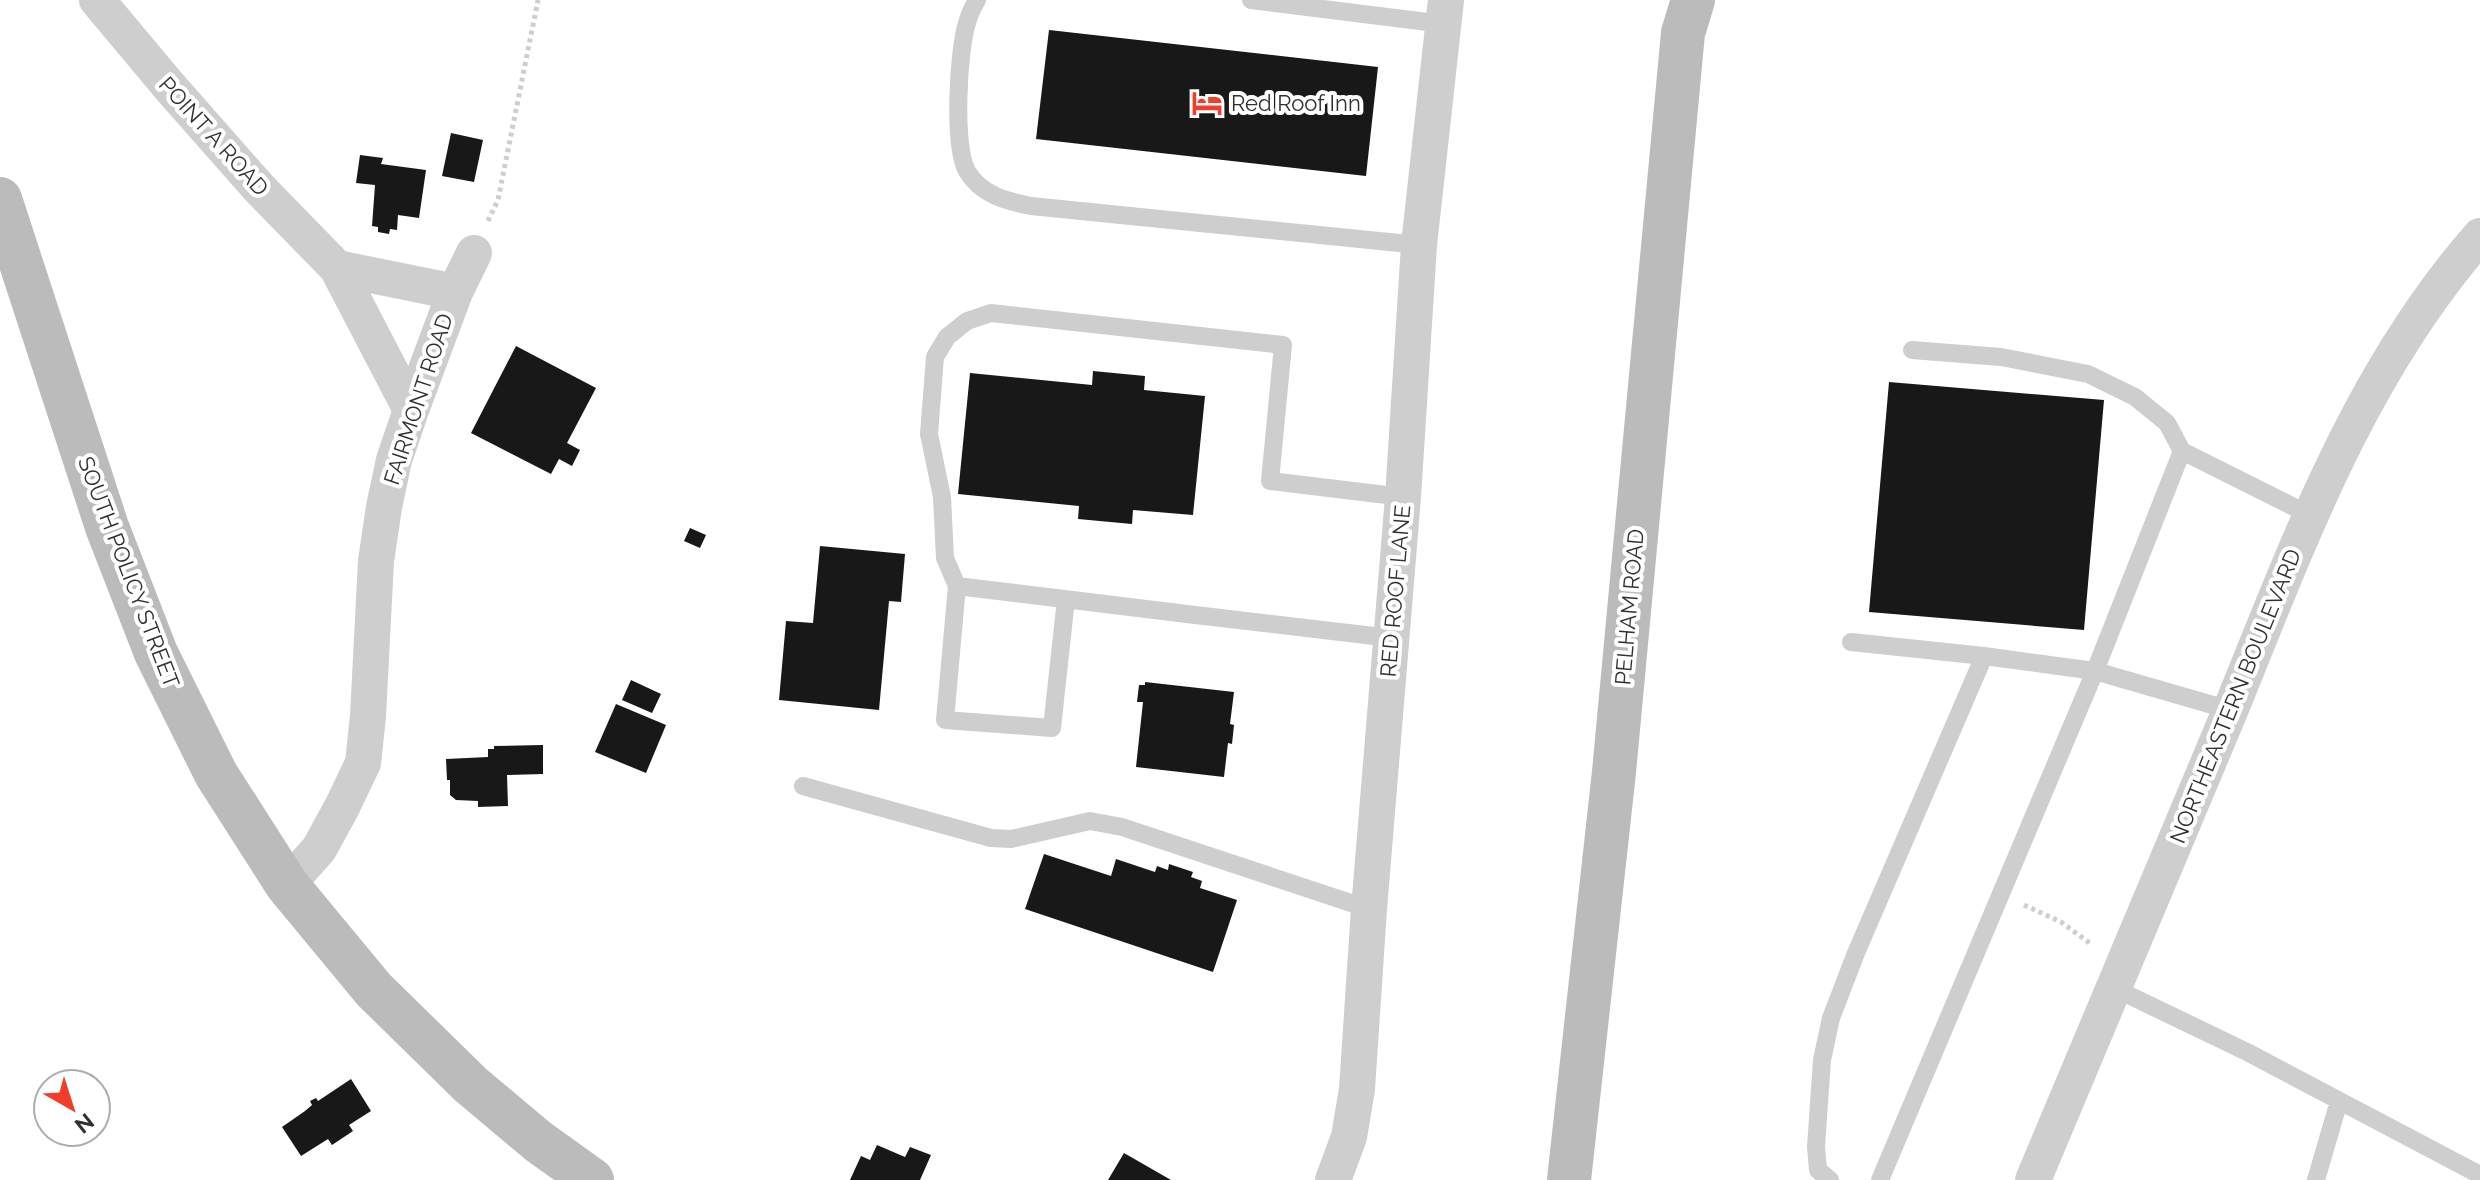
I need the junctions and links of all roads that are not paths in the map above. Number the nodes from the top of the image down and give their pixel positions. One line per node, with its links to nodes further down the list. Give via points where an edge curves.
1 (97, 0): 10 (street, POINT A ROAD, via 259,188)
2 (977, 0): 8 (lane, via 966,24 960,68 959,146 967,171 1002,200)
3 (1251, 0): 5 (lane)
4 (1684, 11): 32 (street, PELHAM ROAD, via 1614,772)
5 (1445, 12): 8 (street, RED ROOF LANE)
6 (0, 199): 25 (street, SOUTH POLICY STREET, via 107,527 156,653 216,774)
7 (2480, 236): 16 (street, NORTHEASTERN BOULEVARD, via 2392,356 2356,417)
8 (1419, 245): 15 (street, RED ROOF LANE)
9 (474, 253): 11 (street, FAIRMONT ROAD)
10 (337, 268): 11 (street); 13 (street, POINT A ROAD)
11 (455, 292): 13 (street, FAIRMONT ROAD)
12 (1912, 350): 14 (lane, via 2001,357 2088,374 2135,397 2167,423)
13 (411, 410): 25 (street, FAIRMONT ROAD, via 394,460 376,561 363,763 319,849)
14 (2182, 451): 16 (lane); 22 (lane)
15 (1403, 497): 17 (lane, via 1270,481 1283,345 991,313 967,321 947,337 935,357 929,434 942,497 945,558); 19 (street, RED ROOF LANE)
16 (2310, 515): 23 (street, NORTHEASTERN BOULEVARD)
17 (957, 586): 18 (lane); 18 (lane, via 945,720 1052,728)
18 (1066, 599): 19 (lane)
19 (1391, 638): 26 (street, RED ROOF LANE)
20 (1851, 642): 21 (lane)
21 (1984, 656): 22 (lane); 33 (lane, via 1831,1018 1822,1060 1816,1147 1818,1170)
22 (2095, 671): 23 (lane); 34 (lane)
23 (2230, 710): 27 (street, NORTHEASTERN BOULEVARD)
24 (803, 786): 26 (lane, via 991,838 1011,839 1090,821 1122,827)
25 (287, 885): 30 (street, SOUTH POLICY STREET, via 374,990 539,1142)
26 (1369, 909): 31 (street, RED ROOF LANE, via 1357,1089 1349,1137)
27 (2114, 988): 28 (lane); 35 (street, NORTHEASTERN BOULEVARD)
28 (2339, 1101): 29 (lane); 36 (lane)
29 (2480, 1175)
30 (592, 1180)
31 (1333, 1180)
32 (1569, 1180)
33 (1830, 1180)
34 (1880, 1180)
35 (2033, 1180)
36 (2316, 1180)

